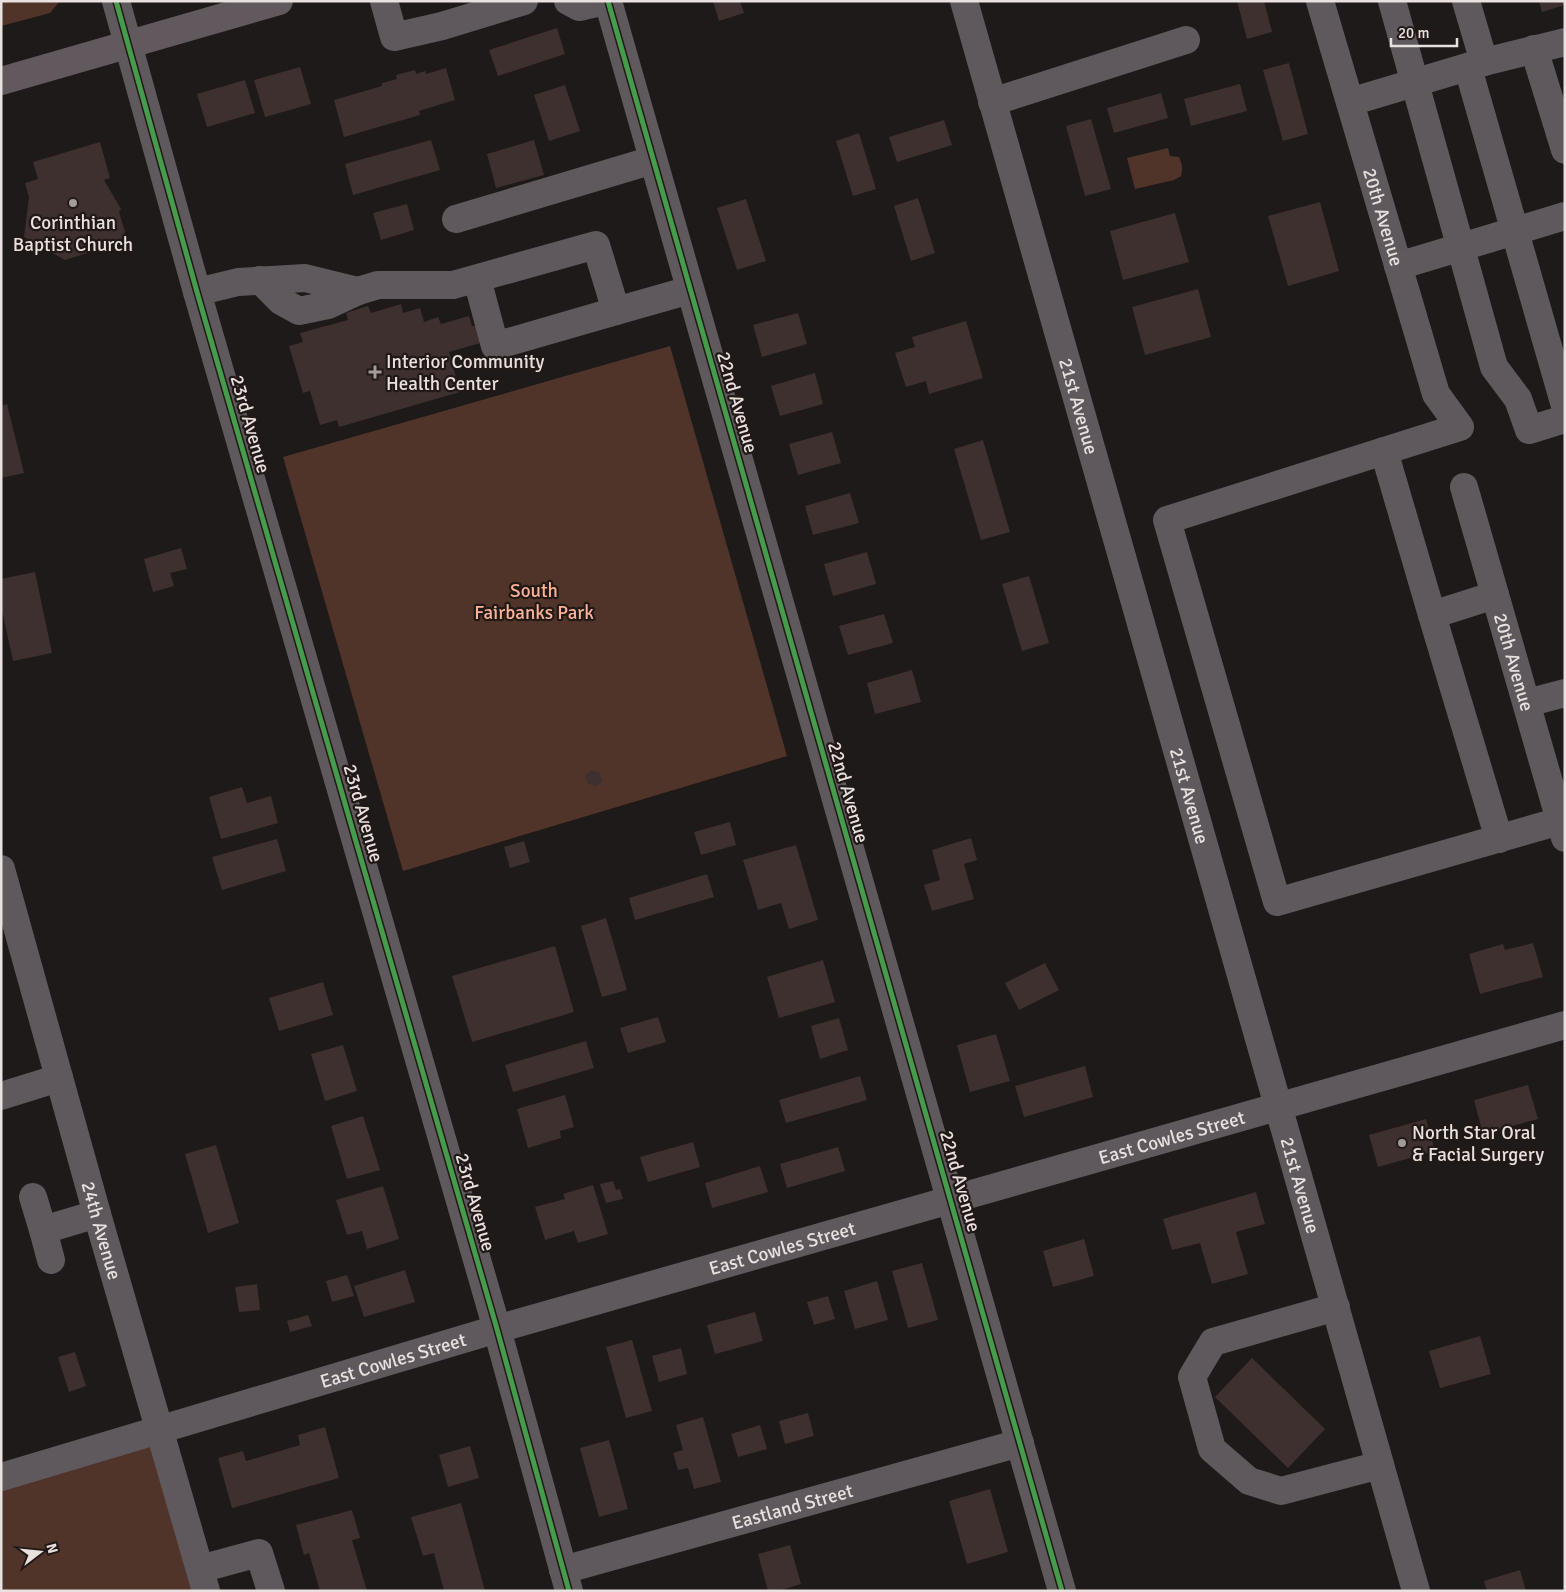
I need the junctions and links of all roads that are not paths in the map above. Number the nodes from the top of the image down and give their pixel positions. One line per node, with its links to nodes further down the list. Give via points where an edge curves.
1 (116, 1): 14 (street, 23rd Avenue)
2 (279, 1): 14 (main road)
3 (384, 1): 11 (street, via 394,37)
4 (524, 1): 11 (street)
5 (568, 1): 6 (street, via 579,7)
6 (606, 1): 22 (street, 22nd Avenue)
7 (964, 1): 19 (street, 21st Avenue)
8 (1320, 1): 20 (street, 20th Avenue)
9 (1392, 1): 18 (street)
10 (1466, 1): 16 (street)
11 (468, 9)
12 (1186, 40): 19 (street)
13 (1565, 42): 15 (street)
14 (128, 44): 17 (main road); 30 (street, 23rd Avenue)
15 (1534, 48): 16 (street); 21 (street)
16 (1476, 65): 18 (street); 25 (street)
17 (1, 81)
18 (1415, 83): 20 (street); 26 (street)
19 (992, 102): 46 (street, 21st Avenue)
20 (1350, 102): 27 (street, 20th Avenue)
21 (1565, 150)
22 (653, 160): 24 (street); 29 (street, 22nd Avenue)
23 (1565, 216): 25 (street)
24 (456, 220)
25 (1515, 232): 26 (street); 32 (street)
26 (1462, 248): 27 (street); 33 (street, via 1494,368 1518,399 1529,430)
27 (1398, 266): 34 (street, 20th Avenue, via 1436,394 1460,427)
28 (477, 280): 30 (street, via 453,285 378,285 358,291 305,278 238,282); 31 (street, via 596,245); 31 (street, via 495,346)
29 (690, 290): 31 (street); 48 (street, 22nd Avenue)
30 (197, 292): 53 (street, 23rd Avenue)
31 (616, 311)
32 (1565, 406)
33 (1565, 419)
34 (1384, 450): 37 (street); 41 (street, via 1167,520 1277,902)
35 (1464, 486): 36 (street, 20th Avenue)
36 (1495, 595): 37 (street); 39 (street, 20th Avenue)
37 (1432, 615): 41 (street)
38 (1565, 693): 39 (street)
39 (1527, 704): 40 (street, 20th Avenue)
40 (1562, 830): 41 (street)
41 (1499, 839)
42 (1, 869): 44 (street, 24th Avenue)
43 (1565, 1025): 46 (street, East Cowles Street)
44 (59, 1078): 45 (street); 49 (street, 24th Avenue)
45 (1, 1096)
46 (1280, 1106): 48 (street, East Cowles Street); 52 (street, 21st Avenue)
47 (33, 1197): 50 (street)
48 (951, 1201): 53 (street, East Cowles Street); 55 (street, 22nd Avenue)
49 (97, 1214): 50 (street); 54 (street, 24th Avenue)
50 (43, 1230): 51 (street)
51 (51, 1260)
52 (1336, 1307): 56 (street, 21st Avenue); 56 (street, via 1213,1342 1192,1378 1212,1449 1249,1481 1281,1491)
53 (497, 1329): 54 (street, East Cowles Street); 59 (street, 23rd Avenue)
54 (160, 1430): 57 (street, East Cowles Street); 58 (street, 24th Avenue)
55 (1020, 1443): 59 (street, Eastland Street); 61 (street, 22nd Avenue)
56 (1380, 1465): 62 (street, 21st Avenue)
57 (1, 1478)
58 (203, 1580): 60 (street, via 259,1553)
59 (566, 1580)
60 (271, 1591)
61 (1062, 1591)
62 (1416, 1591)

